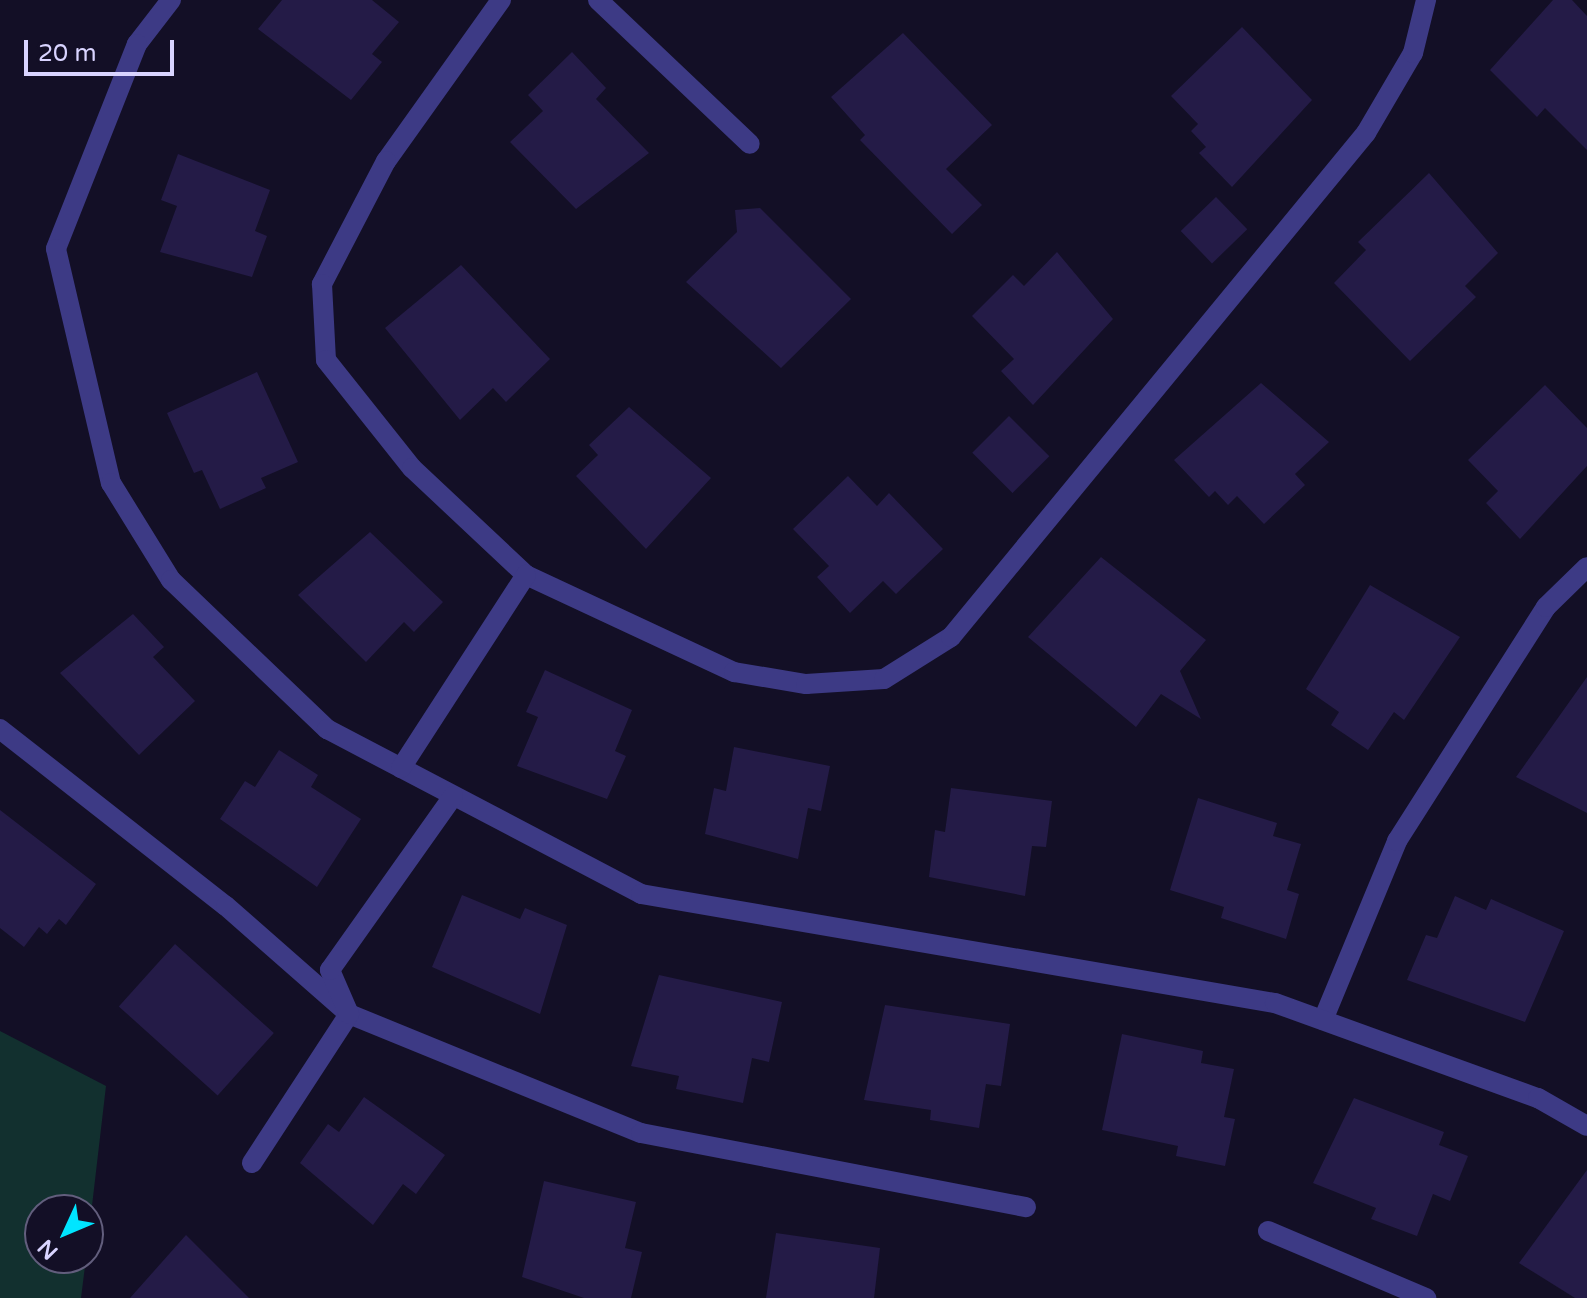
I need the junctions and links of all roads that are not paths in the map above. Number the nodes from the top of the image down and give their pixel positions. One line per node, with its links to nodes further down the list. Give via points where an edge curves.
1 (171, 0): 9 (street, via 137,44 56,249 111,483 171,580 327,729)
2 (501, 0): 7 (street, via 386,161 322,284 326,360 412,468)
3 (598, 0): 5 (street)
4 (1426, 0): 7 (street, via 1413,53 1366,133 1090,461 1016,564 938,645 884,679 806,684 734,672)
5 (750, 144)
6 (1587, 567): 12 (street, via 1546,607 1397,841)
7 (526, 575): 9 (street)
8 (0, 729): 11 (street, via 226,906)
9 (401, 768): 10 (street)
10 (453, 796): 11 (street, via 330,970); 12 (street, via 641,894 1275,1003)
11 (349, 1014): 14 (street); 15 (street, via 641,1133)
12 (1323, 1020): 13 (street, via 1538,1098)
13 (1587, 1126)
14 (252, 1163)
15 (1026, 1207)
16 (1268, 1231): 17 (street)
17 (1426, 1298)

